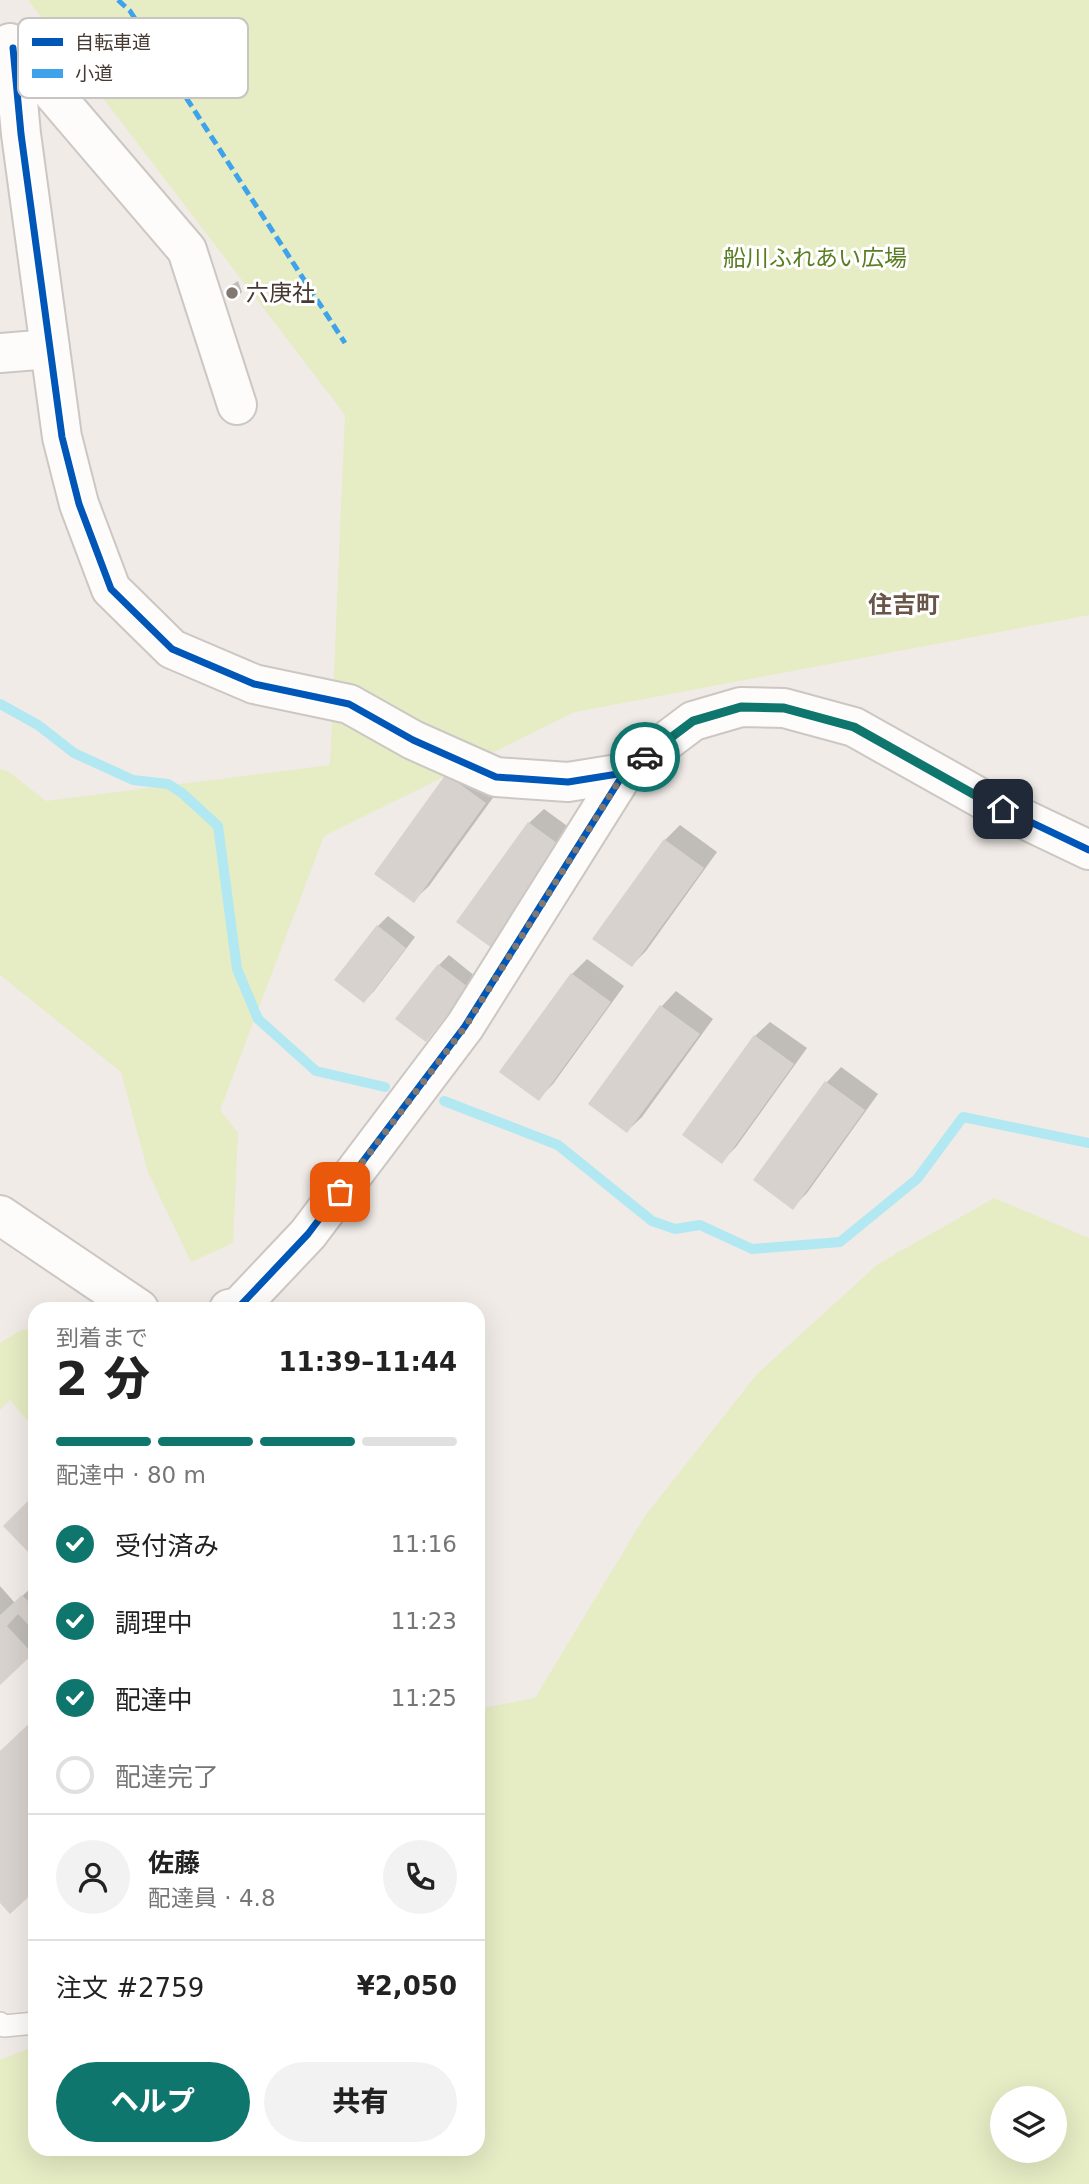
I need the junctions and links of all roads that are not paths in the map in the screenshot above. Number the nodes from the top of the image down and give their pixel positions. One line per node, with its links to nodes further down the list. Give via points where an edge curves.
1 (6, 38): 2 (street); 4 (street)
2 (18, 52)
3 (57, 98): 6 (street, via 187,250)
4 (50, 349): 5 (street); 7 (street, via 62,437 79,504 111,590 172,649 254,684 349,704 413,740 496,777 568,782)
5 (0, 353)
6 (237, 405)
7 (624, 773): 8 (street, via 693,721 741,707 784,708 854,727 984,800); 11 (street, via 465,1027 308,1234)
8 (1089, 850)
9 (0, 1216): 10 (street)
10 (129, 1302)
11 (244, 1302)
12 (0, 2024): 13 (lane)
13 (28, 2024)

